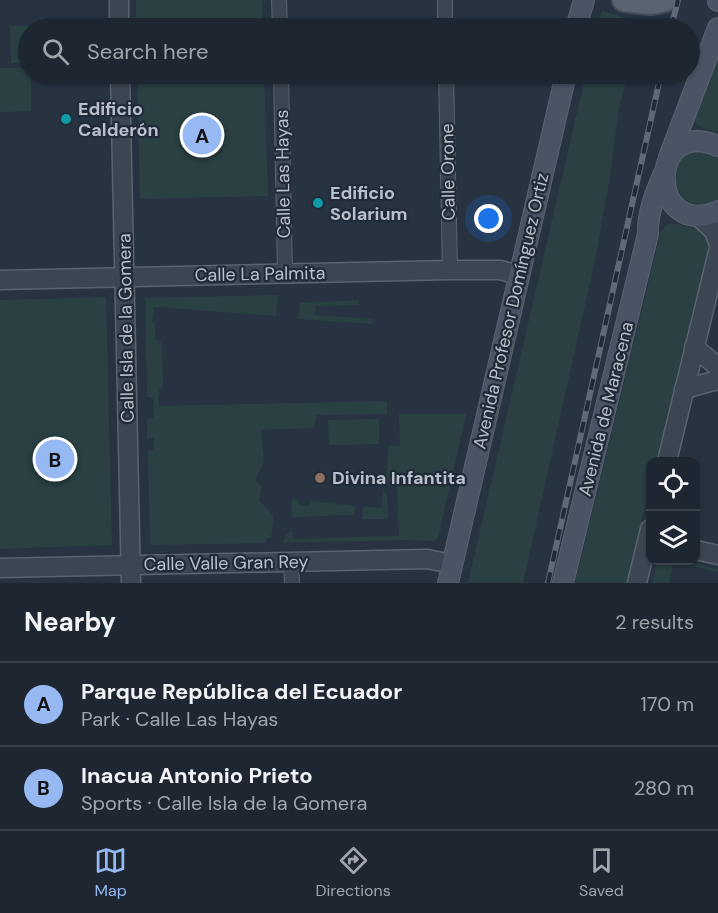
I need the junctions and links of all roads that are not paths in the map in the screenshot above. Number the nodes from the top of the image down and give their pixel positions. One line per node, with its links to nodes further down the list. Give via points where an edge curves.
1 (119, 0): 7 (street)
2 (279, 0): 8 (street)
3 (445, 0): 9 (street)
4 (584, 0): 10 (main road)
5 (624, 0): 6 (main road)
6 (658, 2)
7 (119, 18)
8 (279, 18)
9 (445, 18)
10 (579, 18)
11 (718, 28): 12 (main road, Avenida de Maracena)
12 (700, 75)
13 (120, 84): 28 (street, Calle Isla de la Gomera)
14 (280, 84): 26 (street, Calle Las Hayas)
15 (446, 84): 25 (street, Calle Orone)
16 (564, 84): 27 (main road, Avenida Profesor Domínguez Ortiz)
17 (697, 84): 19 (main road, Avenida de Maracena)
18 (718, 146): 19 (main road, via 696,141 686,144 675,150)
19 (665, 167): 21 (main road, via 663,184 667,196 678,208); 22 (main road, Avenida de Maracena)
20 (718, 211): 21 (main road)
21 (693, 215): 22 (main road, via 673,213 662,217); 23 (street, via 714,231)
22 (648, 234): 44 (main road, Avenida de Maracena)
23 (718, 242)
24 (718, 252): 30 (street)
25 (450, 270): 26 (street, Calle La Palmita); 27 (street, Calle La Palmita, via 500,270)
26 (285, 274): 28 (street, Calle La Palmita)
27 (519, 275): 39 (main road, Avenida Profesor Domínguez Ortiz)
28 (125, 277): 29 (street, Calle La Palmita); 41 (street, Calle Isla de la Gomera)
29 (0, 280)
30 (694, 347): 31 (street); 33 (street)
31 (718, 368)
32 (718, 380): 33 (street)
33 (684, 389): 34 (street)
34 (668, 457)
35 (646, 550): 45 (street)
36 (700, 551): 37 (street)
37 (718, 555)
38 (291, 562): 39 (street, Calle Valle Gran Rey, via 427,559); 41 (street, Calle Valle Gran Rey); 42 (street)
39 (452, 564): 43 (main road, Avenida Profesor Domínguez Ortiz)
40 (0, 568): 41 (street, Calle Valle Gran Rey)
41 (131, 574)
42 (292, 583)
43 (448, 583)
44 (563, 583)
45 (637, 583)

